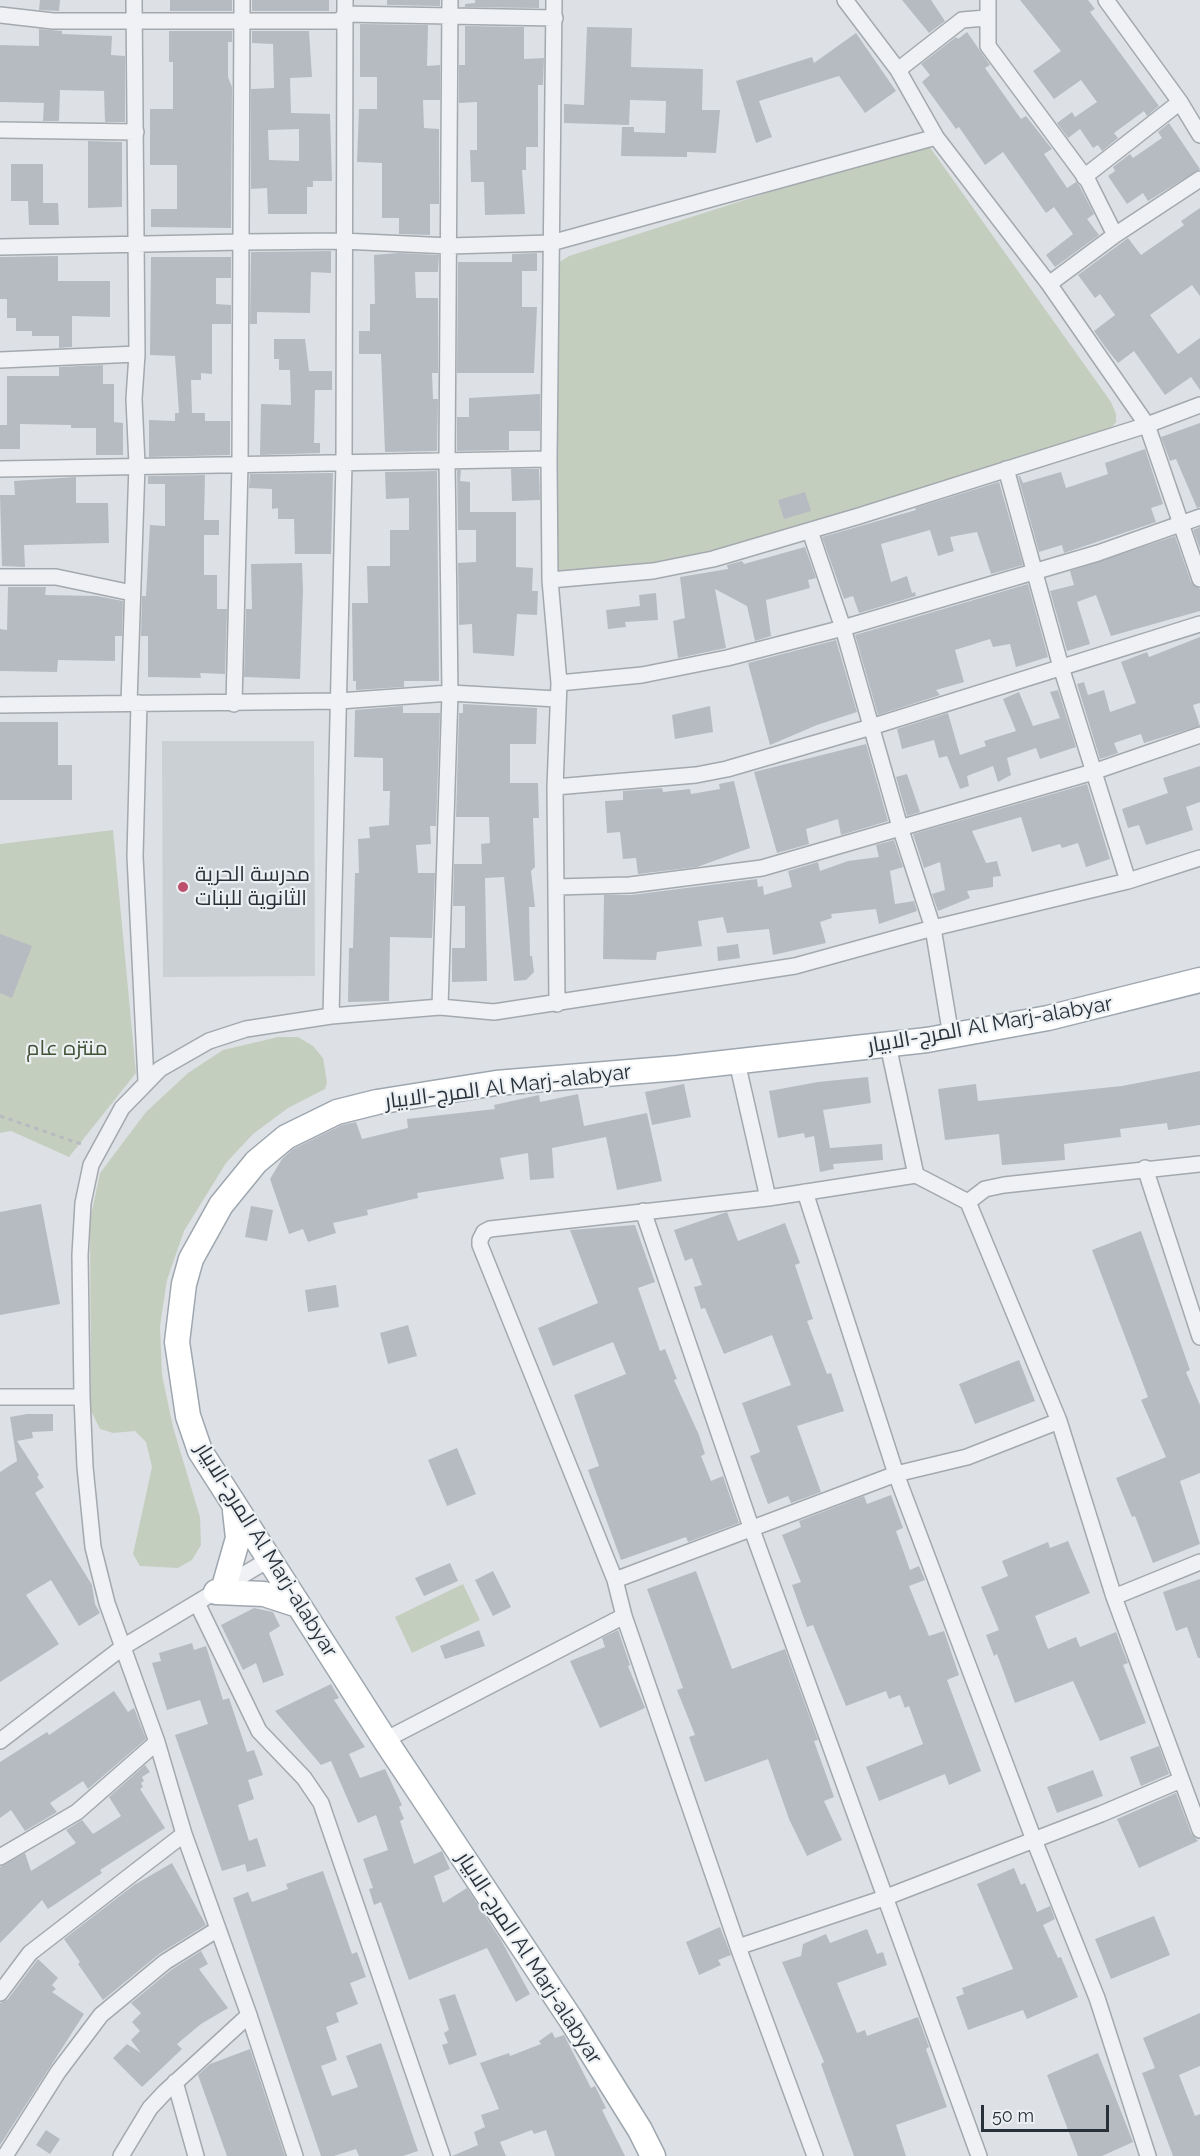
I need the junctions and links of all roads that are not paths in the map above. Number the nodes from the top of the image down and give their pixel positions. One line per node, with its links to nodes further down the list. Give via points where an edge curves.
1 (134, 0): 13 (street)
2 (242, 0): 14 (street)
3 (450, 0): 10 (street)
4 (554, 0): 11 (street)
5 (846, 0): 15 (street)
6 (988, 0): 12 (street)
7 (1106, 0): 16 (street)
8 (345, 7): 10 (street); 14 (street, via 340,21); 24 (street)
9 (0, 15): 13 (street, via 53,21)
10 (449, 17): 11 (street); 28 (street)
11 (555, 18): 27 (street)
12 (986, 18): 15 (street, via 962,20); 21 (street, via 988,46)
13 (134, 19): 14 (street); 18 (street)
14 (241, 19): 25 (street)
15 (898, 70): 20 (street)
16 (1180, 102): 19 (street); 21 (street)
17 (0, 130): 18 (street)
18 (136, 132): 26 (street)
19 (1200, 135)
20 (936, 137): 27 (street); 30 (street)
21 (1084, 177): 23 (street)
22 (1200, 178): 23 (street)
23 (1115, 235): 30 (street)
24 (342, 241): 25 (street); 28 (street); 37 (street)
25 (242, 242): 26 (street); 39 (street)
26 (136, 243): 29 (street); 31 (street)
27 (551, 243): 28 (street); 35 (street)
28 (450, 246): 36 (street)
29 (0, 247)
30 (1049, 284): 34 (street)
31 (137, 354): 32 (street); 38 (street)
32 (0, 360)
33 (1200, 405): 34 (street)
34 (1147, 425): 40 (street); 43 (street)
35 (549, 459): 36 (street); 48 (street)
36 (447, 461): 37 (street); 54 (street)
37 (344, 463): 39 (street); 56 (street)
38 (137, 465): 39 (street); 41 (street); 49 (street)
39 (240, 465): 58 (street)
40 (1006, 469): 44 (street); 45 (street)
41 (0, 470)
42 (1200, 517): 43 (street)
43 (1183, 525): 45 (street); 47 (street)
44 (810, 531): 48 (street, via 713,559 653,571); 51 (street)
45 (1034, 572): 51 (street); 52 (street)
46 (0, 577): 49 (street, via 56,577)
47 (1200, 579)
48 (550, 580): 53 (street)
49 (132, 593): 57 (street)
50 (1200, 624): 52 (street)
51 (843, 628): 53 (street, via 642,675); 60 (street)
52 (1061, 668): 60 (street); 62 (street)
53 (560, 683): 55 (street)
54 (450, 693): 55 (street); 56 (street); 71 (street)
55 (557, 699): 63 (street)
56 (339, 701): 58 (street); 72 (street)
57 (134, 703): 58 (street); 59 (street); 76 (street, via 135,856)
58 (234, 704)
59 (0, 705)
60 (871, 727): 63 (street, via 696,775); 64 (street)
61 (1200, 735): 62 (street)
62 (1093, 772): 64 (street); 66 (street)
63 (555, 787): 67 (street)
64 (900, 827): 67 (street, via 746,871 630,885); 68 (street)
65 (1200, 858): 66 (street)
66 (1128, 881): 68 (street)
67 (556, 887): 70 (street)
68 (933, 928): 70 (street, via 795,966); 73 (street)
69 (1200, 980): 73 (main road, المرج-الابيار Al Marj-alabyar, via 1048,1018)
70 (556, 1004): 71 (street, via 494,1012)
71 (440, 1007): 72 (street)
72 (331, 1016): 76 (street, via 246,1029 209,1041)
73 (951, 1036): 74 (main road, المرج-الابيار Al Marj-alabyar)
74 (888, 1045): 75 (main road, المرج-الابيار Al Marj-alabyar); 79 (street)
75 (737, 1062): 81 (street); 89 (main road, المرج-الابيار Al Marj-alabyar, via 496,1083 376,1102 308,1124 268,1151 236,1184 206,1228 184,1284 178,1334 188,1416 200,1451)
76 (146, 1081): 86 (street, via 122,1108 91,1165 83,1203)
77 (1200, 1164): 78 (street)
78 (1145, 1168): 82 (street, via 1004,1185 985,1189); 84 (street)
79 (916, 1175): 80 (street); 82 (street)
80 (805, 1192): 81 (street); 88 (street)
81 (768, 1198): 83 (street)
82 (968, 1202): 87 (street)
83 (643, 1211): 90 (street); 93 (street, via 490,1229 480,1240)
84 (1200, 1337)
85 (0, 1397): 86 (street)
86 (82, 1397): 98 (street, via 93,1547)
87 (1059, 1421): 88 (street, via 967,1457); 95 (street)
88 (896, 1474): 90 (street); 105 (street)
89 (234, 1506): 91 (main road, المرج-الابيار Al Marj-alabyar); 94 (main road, via 238,1538)
90 (751, 1527): 93 (street); 107 (street)
91 (268, 1560): 94 (street); 96 (main road, المرج-الابيار Al Marj-alabyar)
92 (1200, 1562): 95 (street)
93 (615, 1580): 97 (street)
94 (212, 1594): 96 (main road, via 264,1593); 98 (street); 117 (street, via 259,1731 304,1778 321,1803)
95 (1114, 1597): 102 (street)
96 (298, 1605): 99 (main road, المرج-الابيار Al Marj-alabyar)
97 (624, 1616): 99 (street); 109 (street)
98 (123, 1647): 100 (street); 101 (street)
99 (386, 1740): 118 (main road, المرج-الابيار Al Marj-alabyar, via 572,2021)
100 (0, 1741)
101 (157, 1742): 104 (street); 106 (street, via 77,1812)
102 (1180, 1780): 103 (street); 105 (street)
103 (1200, 1830)
104 (184, 1834): 108 (street); 110 (street, via 30,1953)
105 (1034, 1840): 107 (street); 121 (street, via 1097,1998)
106 (0, 1857)
107 (884, 1898): 109 (street); 120 (street)
108 (218, 1929): 111 (street); 113 (street, via 165,1962 101,2015 58,2072)
109 (738, 1947): 119 (street)
110 (0, 1993)
111 (249, 2015): 112 (street); 116 (street)
112 (175, 2082): 114 (street, via 150,2108); 115 (street)
113 (5, 2156)
114 (121, 2156)
115 (196, 2156)
116 (295, 2156)
117 (442, 2156)
118 (653, 2156)
119 (814, 2156)
120 (979, 2156)
121 (1148, 2156)

